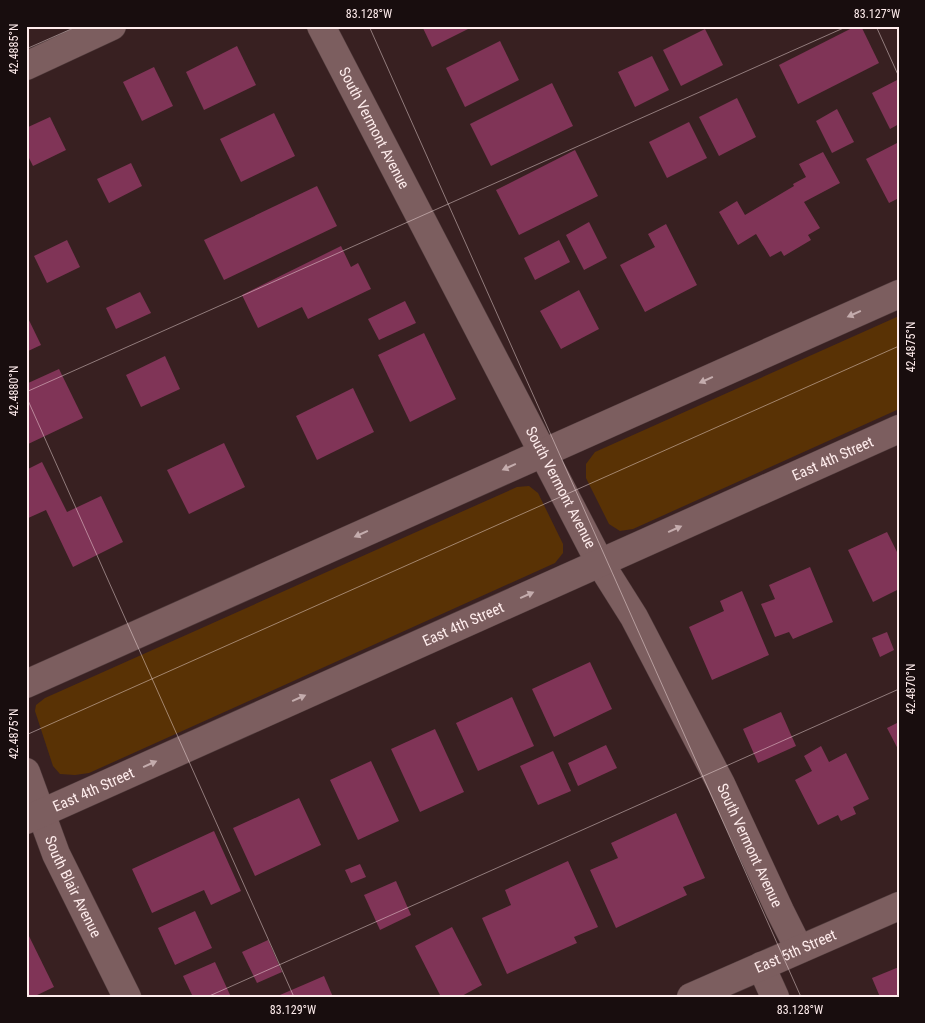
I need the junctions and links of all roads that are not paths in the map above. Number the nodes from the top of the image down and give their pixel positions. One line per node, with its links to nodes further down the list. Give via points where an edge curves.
1 (112, 26): 3 (street)
2 (322, 26): 6 (street, South Vermont Avenue)
3 (26, 66)
4 (899, 294): 6 (street, one-way to 6)
5 (899, 429): 7 (street, East 4th Street, one-way to 5)
6 (542, 453): 7 (street, South Vermont Avenue); 8 (street, one-way to 8)
7 (600, 563): 10 (street, East 4th Street, one-way to 7); 12 (street, South Vermont Avenue, via 634,618 721,784)
8 (26, 684)
9 (26, 772): 10 (street, South Blair Avenue)
10 (33, 817): 14 (street, South Blair Avenue, via 56,854)
11 (899, 906): 12 (street, East 5th Street)
12 (799, 949): 13 (street, East 5th Street)
13 (761, 966): 15 (street, East 5th Street); 16 (street)
14 (127, 997)
15 (691, 997)
16 (775, 997)

